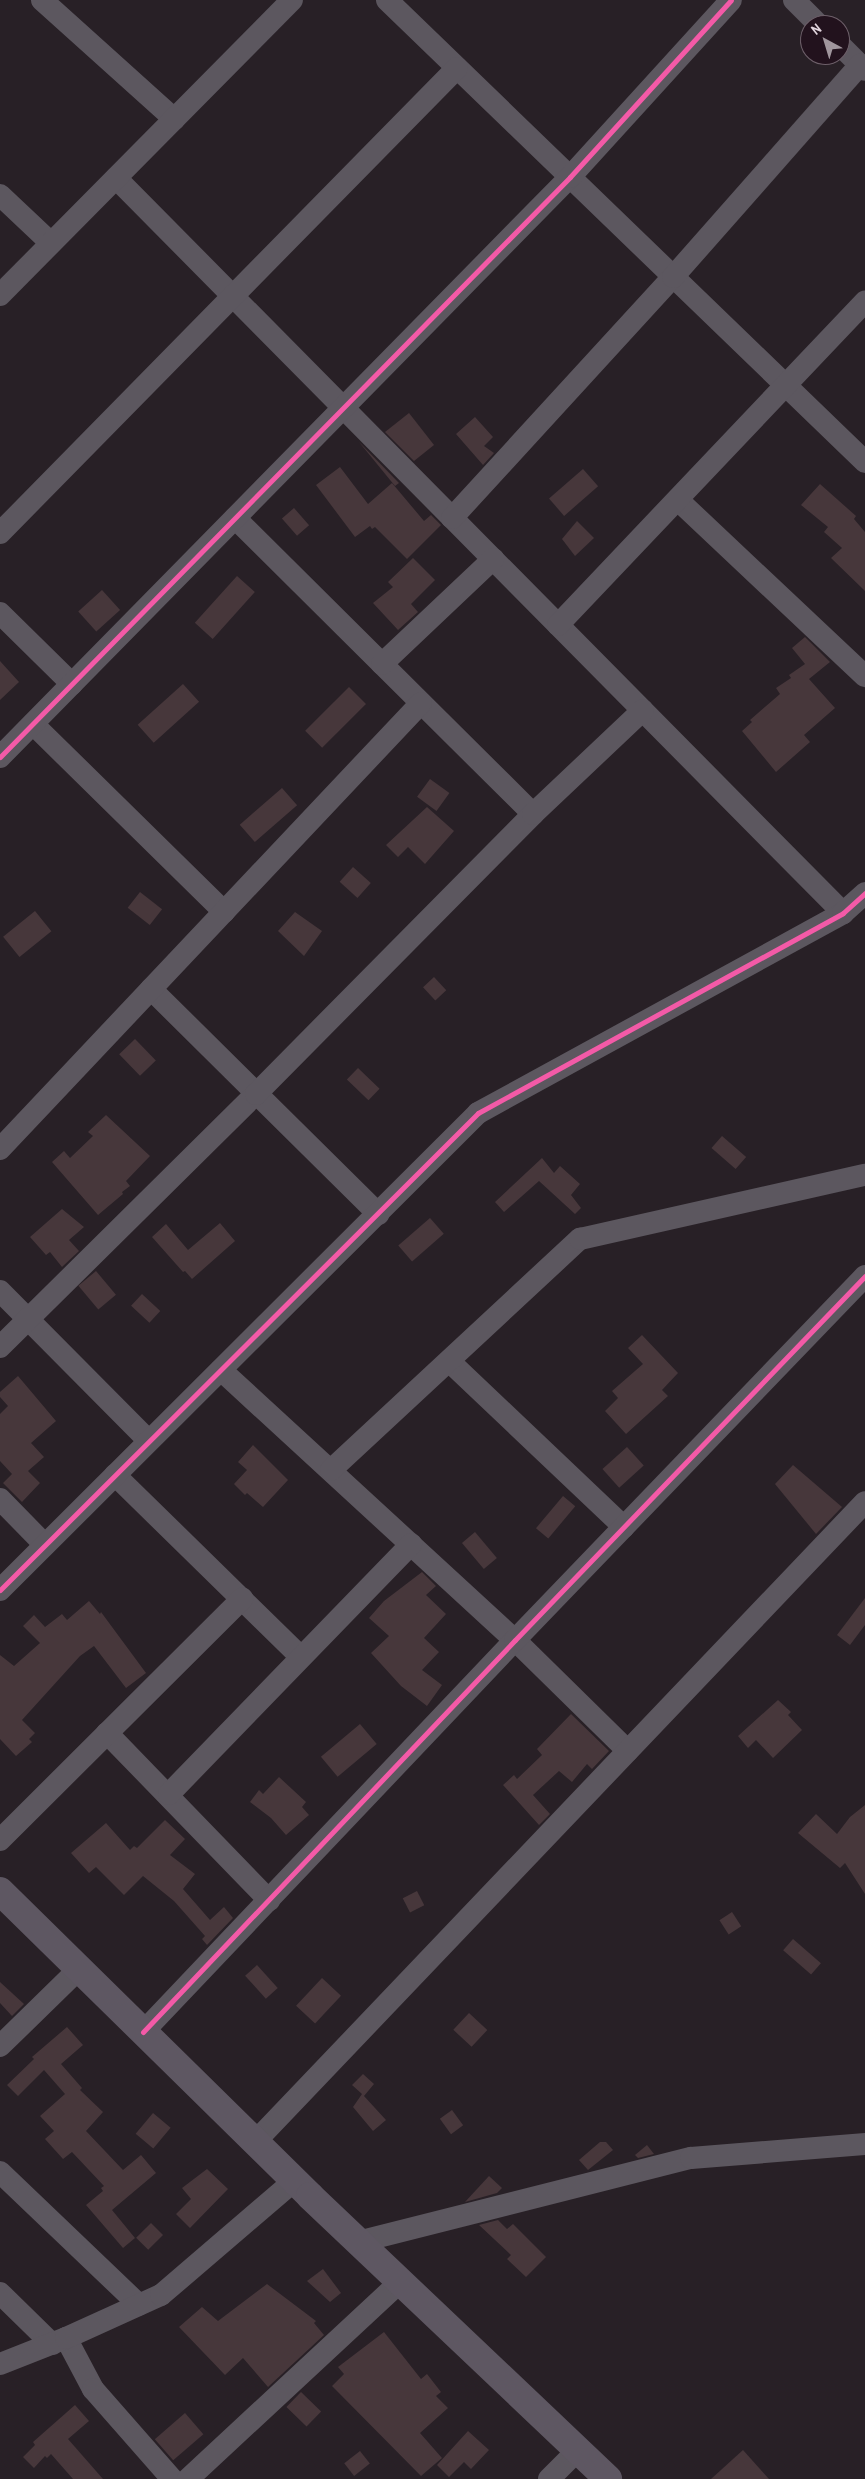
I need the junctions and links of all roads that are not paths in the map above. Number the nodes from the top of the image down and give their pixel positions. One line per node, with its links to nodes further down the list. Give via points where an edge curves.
1 (42, 0): 10 (street)
2 (292, 0): 10 (street)
3 (387, 0): 9 (street)
4 (731, 0): 11 (street)
5 (794, 0): 6 (street)
6 (809, 15)
7 (850, 55): 8 (street)
8 (863, 67): 15 (street)
9 (457, 68): 11 (street); 17 (street)
10 (174, 119): 12 (street)
11 (570, 177): 15 (street); 20 (street)
12 (116, 178): 14 (street); 17 (street)
13 (0, 195): 14 (street)
14 (51, 243): 16 (street)
15 (673, 277): 19 (street); 24 (street)
16 (0, 295)
17 (232, 296): 20 (street); 25 (street)
18 (865, 301): 19 (street)
19 (786, 386): 21 (street); 22 (street)
20 (343, 408): 23 (street); 24 (street)
21 (865, 462)
22 (678, 500): 28 (street); 30 (street)
23 (235, 518): 29 (street); 31 (street)
24 (452, 518): 26 (street)
25 (0, 533)
26 (493, 559): 28 (street); 29 (street)
27 (0, 613): 31 (street)
28 (558, 625): 33 (street)
29 (382, 664): 32 (street)
30 (865, 676)
31 (72, 684): 34 (street)
32 (421, 703): 36 (street); 38 (street)
33 (643, 710): 36 (street); 39 (street)
34 (33, 724): 35 (street); 38 (street)
35 (0, 757)
36 (533, 814): 41 (street)
37 (865, 892): 39 (street)
38 (224, 912): 40 (street)
39 (843, 913): 44 (street, via 478,1113)
40 (151, 989): 41 (street); 42 (street)
41 (256, 1094): 44 (street); 47 (street)
42 (0, 1149)
43 (865, 1174): 49 (street, via 580,1239)
44 (378, 1214): 50 (street)
45 (865, 1276): 56 (street)
46 (0, 1291): 47 (street)
47 (28, 1319): 48 (street); 51 (street)
48 (0, 1347)
49 (449, 1361): 52 (street); 56 (street)
50 (221, 1370): 51 (street); 52 (street)
51 (149, 1441): 53 (street)
52 (330, 1470): 57 (street)
53 (115, 1475): 58 (street); 60 (street)
54 (0, 1499): 58 (street)
55 (865, 1502): 64 (street)
56 (624, 1527): 61 (street)
57 (411, 1544): 61 (street); 62 (street)
58 (45, 1546): 59 (street)
59 (0, 1590)
60 (242, 1599): 62 (street); 63 (street)
61 (515, 1640): 64 (street); 68 (street)
62 (301, 1657): 65 (street)
63 (107, 1733): 65 (street); 66 (street)
64 (628, 1751): 72 (street)
65 (168, 1794): 68 (street)
66 (0, 1840)
67 (0, 1891): 69 (main road)
68 (269, 1900): 70 (street)
69 (79, 1969): 70 (main road); 71 (street)
70 (143, 2032): 72 (main road)
71 (0, 2046)
72 (255, 2142): 75 (main road)
73 (865, 2144): 76 (street, via 691,2158)
74 (0, 2172): 79 (street)
75 (294, 2180): 76 (main road); 79 (street, via 161,2295)
76 (358, 2242): 77 (main road)
77 (401, 2281): 82 (main road); 84 (street)
78 (0, 2292): 80 (street)
79 (139, 2305): 80 (street)
80 (59, 2341): 81 (street); 83 (street, via 93,2389)
81 (0, 2364)
82 (578, 2450): 85 (street); 86 (main road)
83 (172, 2479)
84 (188, 2479)
85 (549, 2479)
86 (608, 2479)

